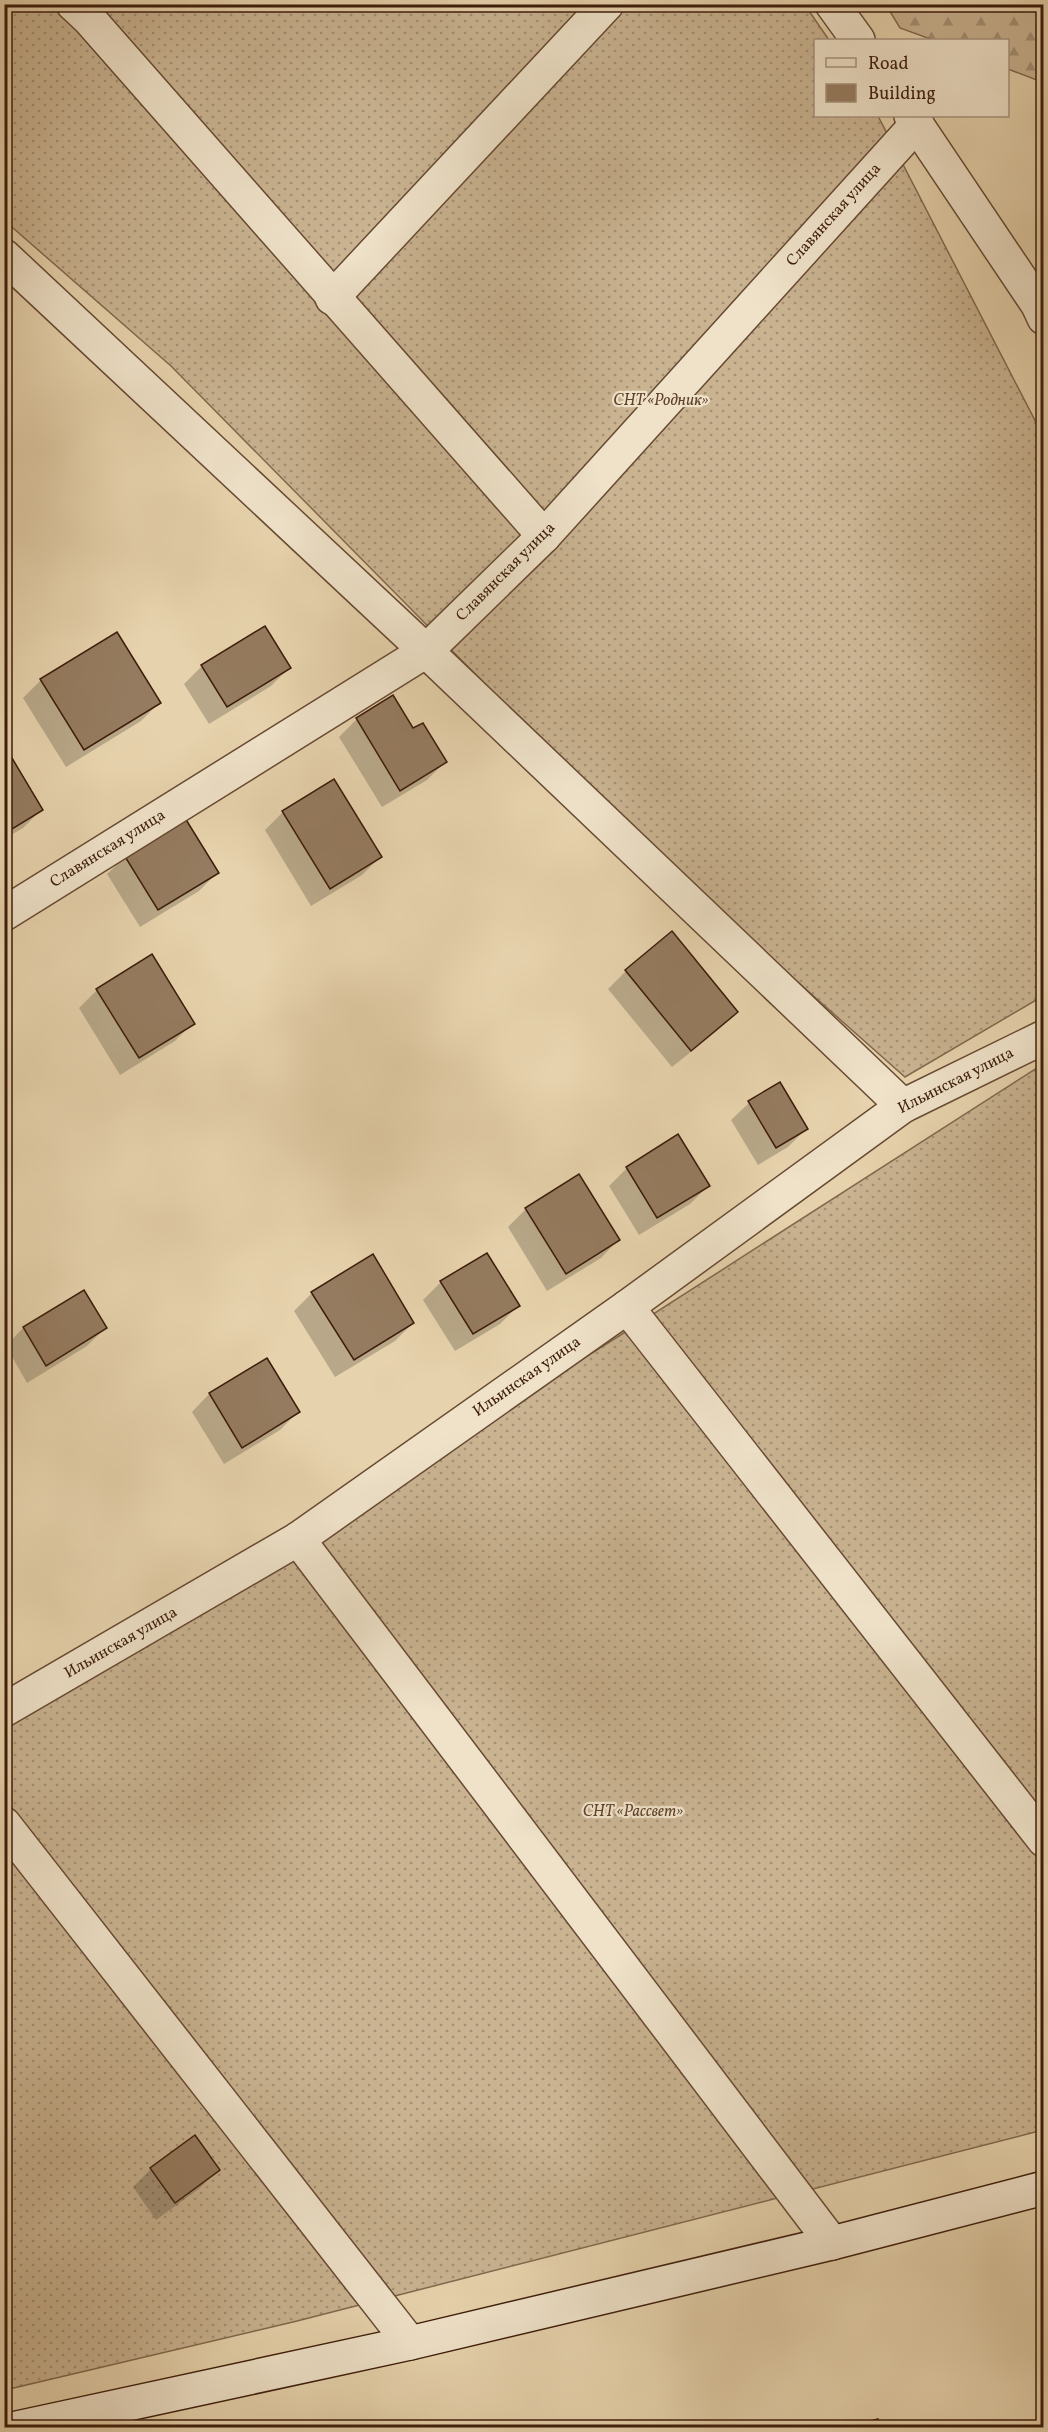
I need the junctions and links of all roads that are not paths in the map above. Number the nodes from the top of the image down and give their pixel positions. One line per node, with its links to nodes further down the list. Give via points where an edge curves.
1 (606, 4): 7 (street)
2 (832, 4): 4 (street)
3 (89, 10): 7 (street)
4 (857, 39)
5 (914, 120): 8 (street); 9 (street, Славянская улица)
6 (4, 256): 10 (street)
7 (332, 298): 9 (street)
8 (1044, 318)
9 (544, 536): 10 (street, Славянская улица)
10 (426, 651): 11 (street, Славянская улица); 13 (street)
11 (4, 914)
12 (1044, 1036): 13 (street, Ильинская улица)
13 (903, 1106): 14 (street, Ильинская улица)
14 (627, 1307): 15 (street, Ильинская улица); 18 (street)
15 (298, 1539): 16 (street, Ильинская улица); 20 (street)
16 (4, 1710)
17 (4, 1824): 21 (street)
18 (1044, 1840)
19 (1044, 2188): 20 (street)
20 (832, 2243): 21 (street)
21 (410, 2343): 22 (street)
22 (17, 2427)

